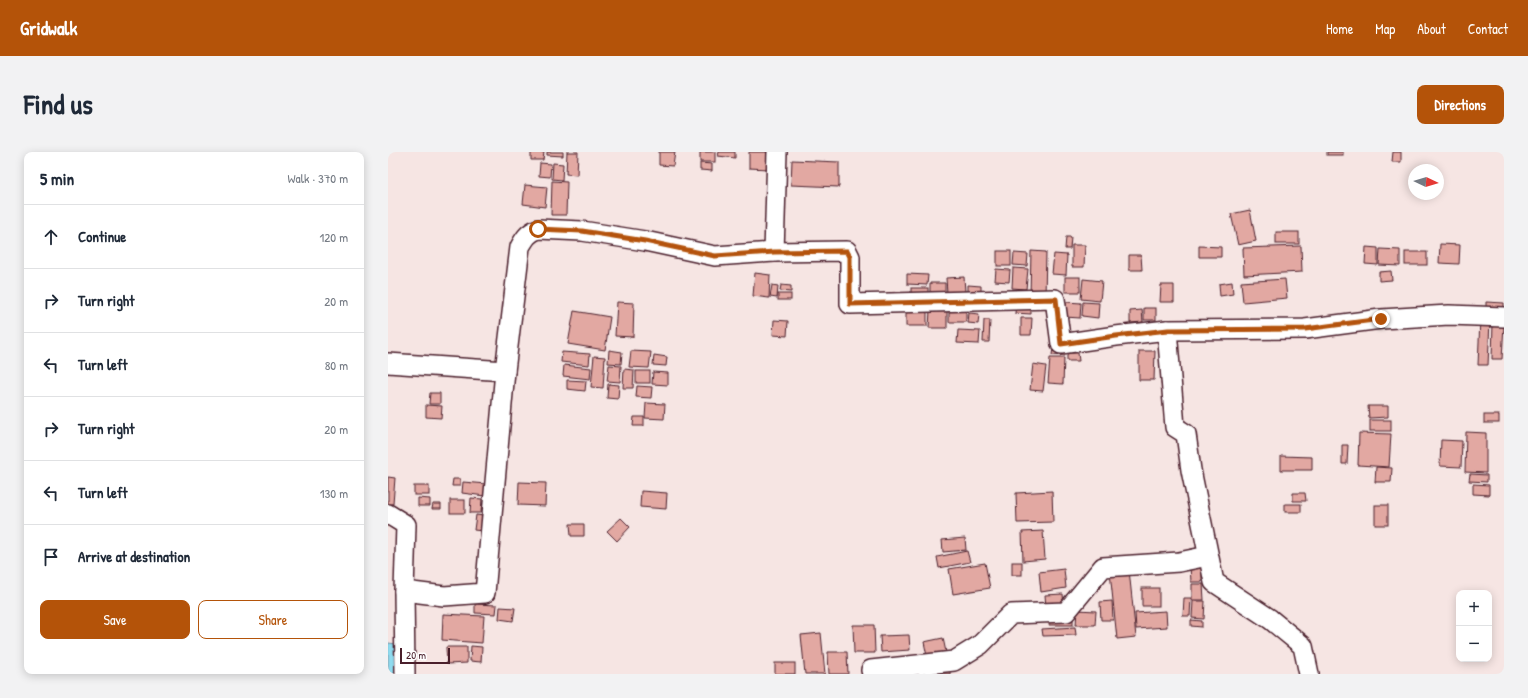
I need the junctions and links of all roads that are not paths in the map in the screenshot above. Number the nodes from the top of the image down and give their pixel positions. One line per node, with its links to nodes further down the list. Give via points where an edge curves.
1 (777, 152): 2 (street)
2 (774, 252): 4 (street, via 847,251 850,257 850,304 1056,299 1061,344); 6 (street, via 715,256 582,231 538,229 526,236 520,247)
3 (1504, 317): 4 (street, via 1449,315 1388,318 1305,329)
4 (1168, 330): 8 (street, via 1175,427 1186,434)
5 (388, 363): 6 (street)
6 (505, 371): 9 (street, via 485,593 444,596)
7 (388, 514): 9 (street, via 406,525)
8 (1208, 556): 11 (street, via 1179,562 1103,567 1066,612 1011,614 980,645 954,661 871,670); 12 (street, via 1214,582 1270,619 1303,646)
9 (404, 591): 10 (street)
10 (405, 674)
11 (872, 674)
12 (1310, 674)

